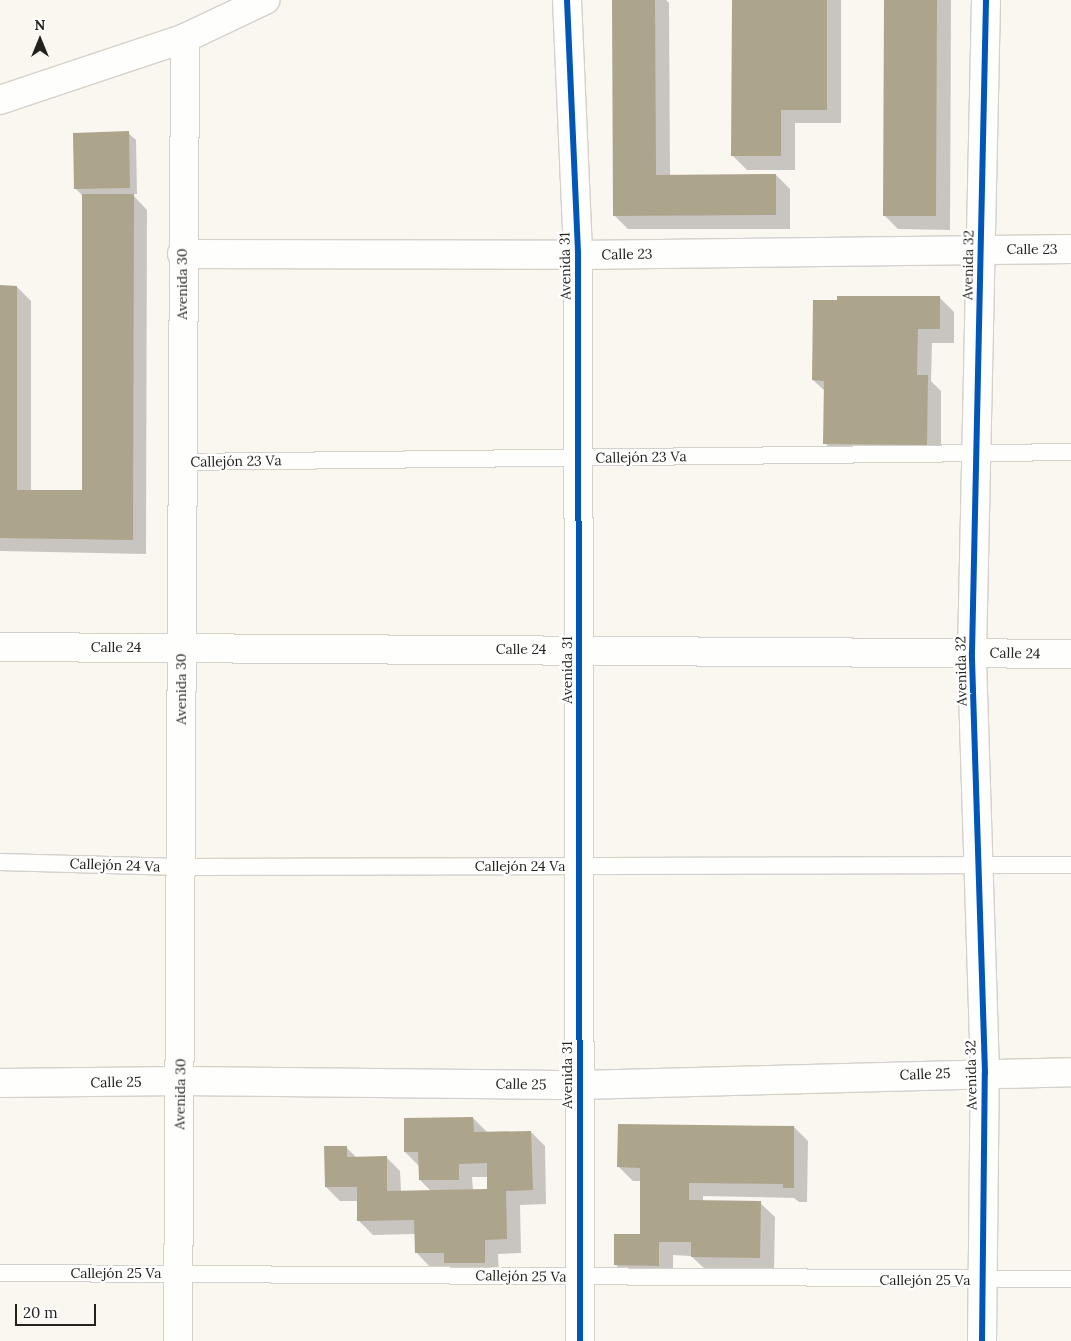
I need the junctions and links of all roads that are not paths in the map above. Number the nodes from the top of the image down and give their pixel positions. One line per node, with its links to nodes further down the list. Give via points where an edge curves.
1 (265, 0): 4 (street)
2 (568, 0): 9 (street, Avenida 31)
3 (986, 0): 6 (street, Avenida 32)
4 (185, 38): 5 (street); 8 (street, Avenida 30)
5 (0, 100)
6 (981, 249): 7 (street, Calle 23); 9 (street, Calle 23); 10 (street, Avenida 32)
7 (1071, 249)
8 (182, 254): 9 (street, Calle 23); 13 (street, Avenida 30)
9 (578, 255): 12 (street, Avenida 31)
10 (976, 452): 11 (lane, Callejón 23 Va); 12 (lane, Callejón 23 Va); 17 (street, Avenida 32)
11 (1071, 452)
12 (579, 458): 13 (lane, Callejón 23 Va); 16 (street, Avenida 31)
13 (182, 462): 15 (street, Avenida 30)
14 (0, 646): 15 (street, Calle 24)
15 (182, 647): 16 (street, Calle 24); 23 (street, Avenida 30)
16 (579, 649): 17 (street, Calle 24); 22 (street, Avenida 31)
17 (972, 653): 18 (street, Calle 24); 21 (street, Avenida 32)
18 (1071, 654)
19 (0, 862): 23 (lane, Callejón 24 Va)
20 (1071, 864): 21 (lane, Callejón 24 Va)
21 (977, 865): 22 (lane, Callejón 24 Va); 25 (street, Avenida 32)
22 (579, 866): 23 (lane, Callejón 24 Va); 28 (street, Avenida 31)
23 (181, 867): 26 (street, Avenida 30)
24 (1071, 1072): 25 (street, Calle 25)
25 (985, 1073): 28 (street, Calle 25); 33 (street, Avenida 32)
26 (181, 1081): 27 (street, Calle 25); 28 (street, Calle 25); 30 (street, Avenida 30)
27 (0, 1083)
28 (580, 1085): 31 (street, Avenida 31)
29 (0, 1272): 30 (lane, Callejón 25 Va)
30 (178, 1273): 31 (lane, Callejón 25 Va); 34 (street, Avenida 30)
31 (580, 1277): 33 (lane, Callejón 25 Va); 35 (street, Avenida 31)
32 (1071, 1279): 33 (lane, Callejón 25 Va)
33 (982, 1280): 36 (street, Avenida 32)
34 (178, 1341)
35 (580, 1341)
36 (982, 1341)

